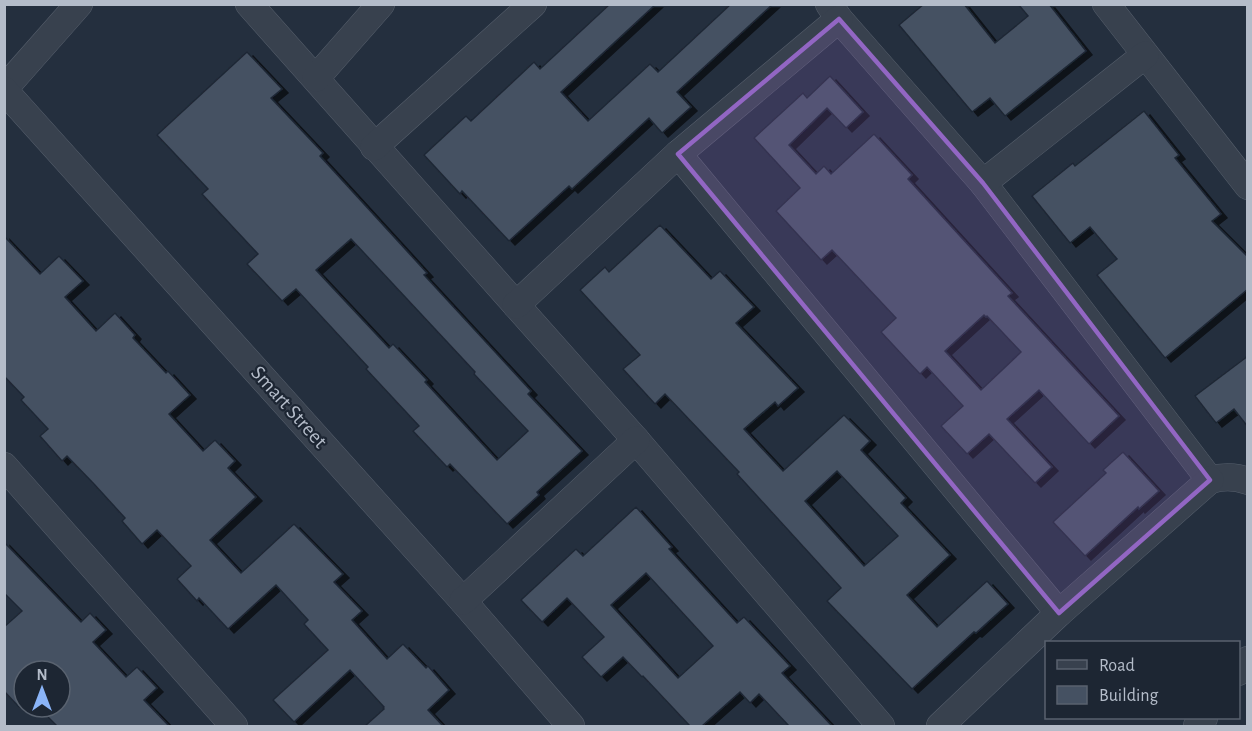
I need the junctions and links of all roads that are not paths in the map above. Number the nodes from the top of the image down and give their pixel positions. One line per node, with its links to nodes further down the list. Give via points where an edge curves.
1 (79, 4): 9 (street)
2 (249, 4): 8 (street)
3 (381, 4): 8 (street)
4 (532, 4): 10 (street)
5 (1106, 4): 7 (street)
6 (834, 12): 11 (street); 12 (street)
7 (1145, 55): 12 (street); 13 (street)
8 (316, 78): 10 (street)
9 (4, 89): 19 (street, Smart Street)
10 (374, 147): 14 (street)
11 (678, 154): 14 (street); 20 (street)
12 (983, 183): 17 (street)
13 (1248, 186)
14 (516, 305): 15 (street)
15 (636, 440): 19 (street); 23 (street)
16 (4, 466): 21 (street)
17 (1210, 480): 18 (street, via 1230,476); 20 (street)
18 (1248, 481)
19 (463, 601): 22 (street, Smart Street)
20 (1059, 613): 24 (street)
21 (234, 726)
22 (571, 726)
23 (881, 726)
24 (940, 726)

